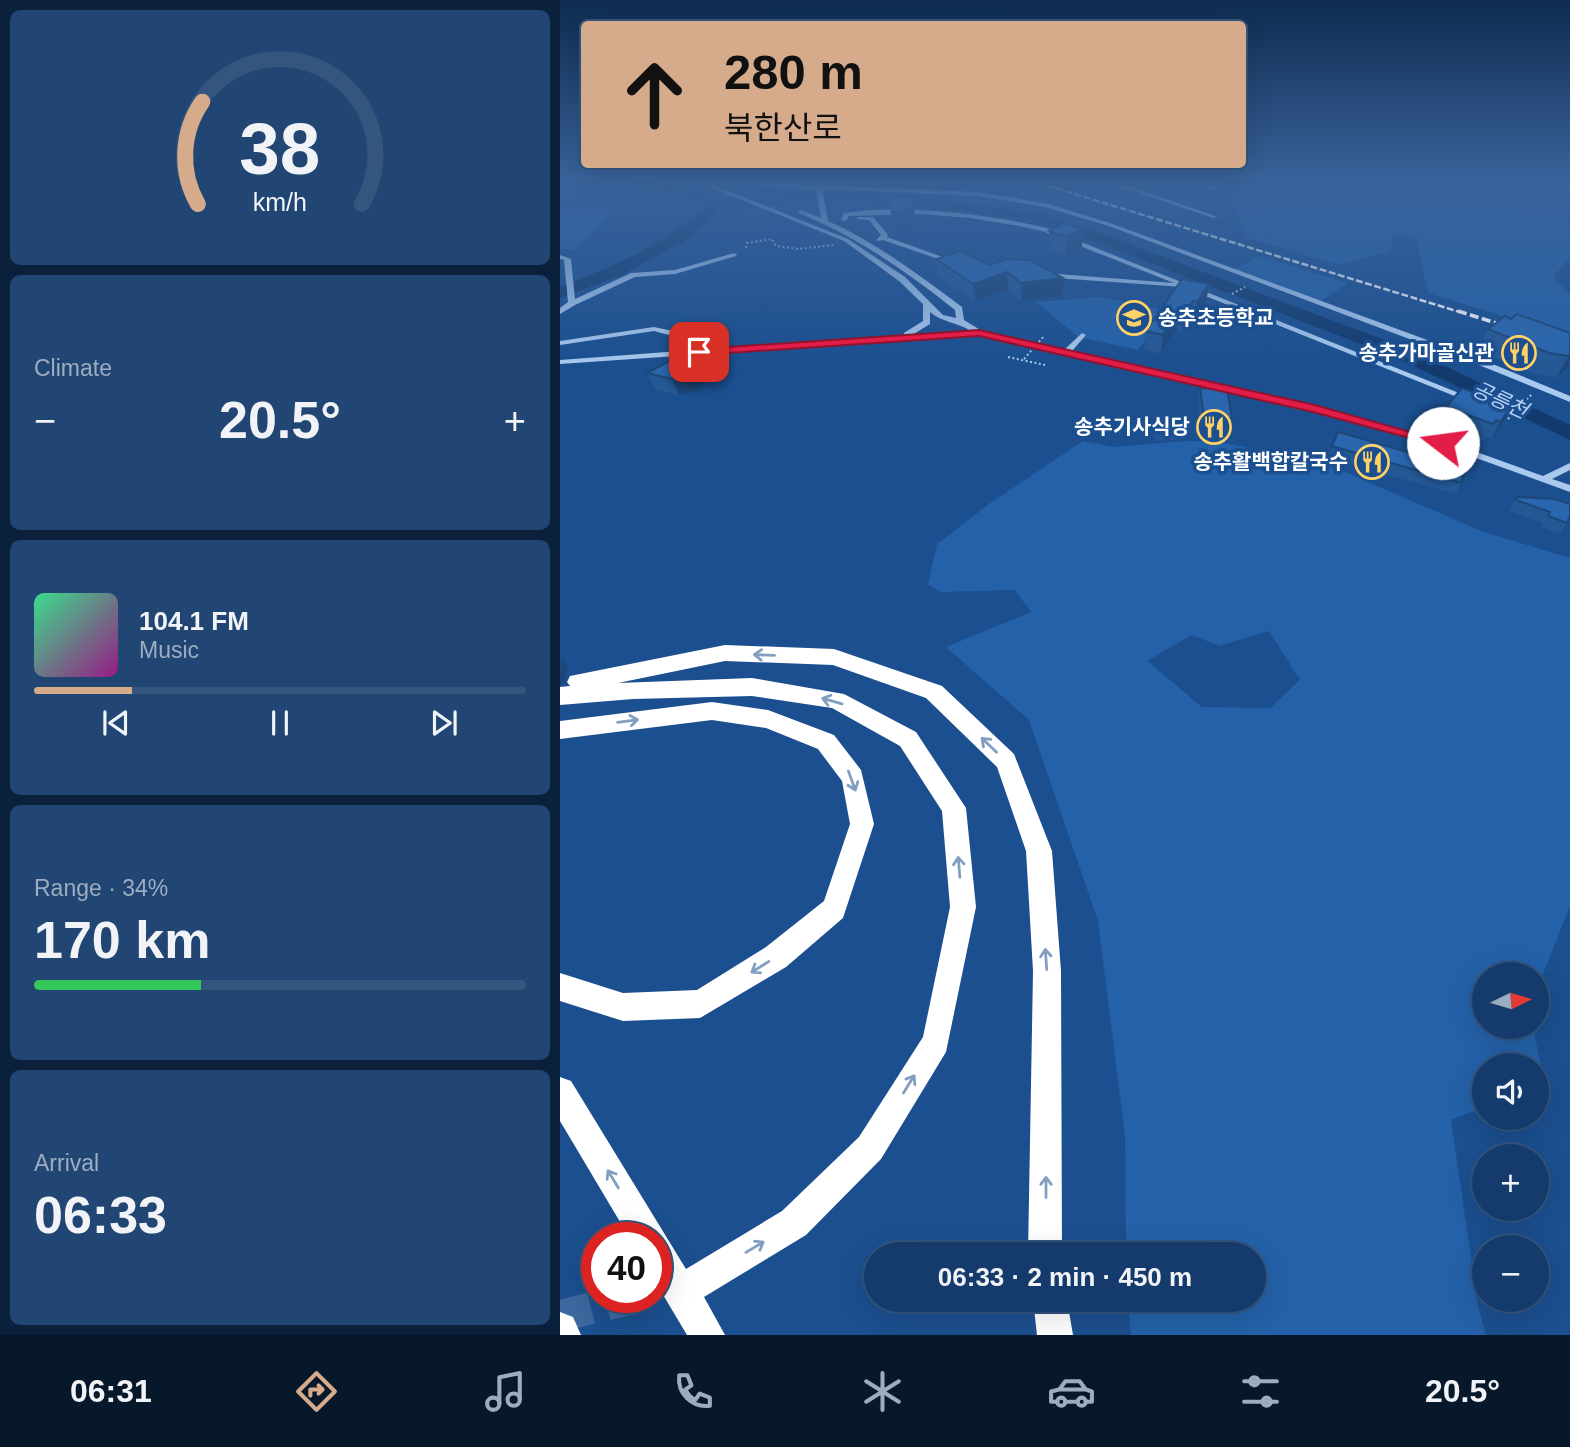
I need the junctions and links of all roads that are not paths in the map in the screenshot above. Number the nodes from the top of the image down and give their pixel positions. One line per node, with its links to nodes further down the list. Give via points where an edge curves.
1 (846, 242): 15 (street, via 902,279)
2 (869, 242): 7 (street)
3 (876, 242): 7 (street)
4 (895, 242): 10 (street)
5 (1081, 242): 12 (street)
6 (1156, 242): 25 (street)
7 (873, 244): 17 (street, via 959,309)
8 (734, 256): 14 (street, via 675,272 634,275)
9 (560, 257): 13 (street, via 568,258)
10 (964, 266)
11 (1040, 274): 12 (street)
12 (1188, 286): 26 (street, via 1458,393)
13 (572, 293): 14 (street)
14 (572, 303): 16 (street)
15 (926, 305): 17 (street, via 940,317); 20 (street, via 927,322)
16 (560, 312)
17 (960, 321): 18 (street)
18 (979, 333): 20 (street); 23 (street)
19 (1083, 335): 23 (street)
20 (900, 338): 22 (street)
21 (560, 343): 22 (street, via 666,330 684,336 687,346)
22 (682, 353): 24 (street)
23 (1065, 354): 28 (street, via 1325,412 1443,443)
24 (560, 362)
25 (1570, 399)
26 (1508, 419)
27 (1570, 466): 28 (street)
28 (1544, 479): 29 (street)
29 (1570, 489)
30 (560, 686): 36 (highway, one-way to 30, via 1047,971 1039,851 1006,761 934,692 834,657 725,653)
31 (560, 696): 38 (highway, one-way to 31, via 794,1223 870,1148 936,1042 963,907 954,808 908,739 836,700 752,687)
32 (560, 730): 33 (highway, one-way to 33, via 712,711 768,719 826,742 853,777 862,824 834,909 776,957 700,1004 622,1007)
33 (560, 987)
34 (560, 1093): 35 (highway, one-way to 34)
35 (639, 1222)
36 (1045, 1242)
37 (672, 1277): 42 (highway)
38 (696, 1282)
39 (1052, 1312): 43 (highway)
40 (560, 1330): 41 (highway)
41 (563, 1335)
42 (707, 1335)
43 (1055, 1335)

